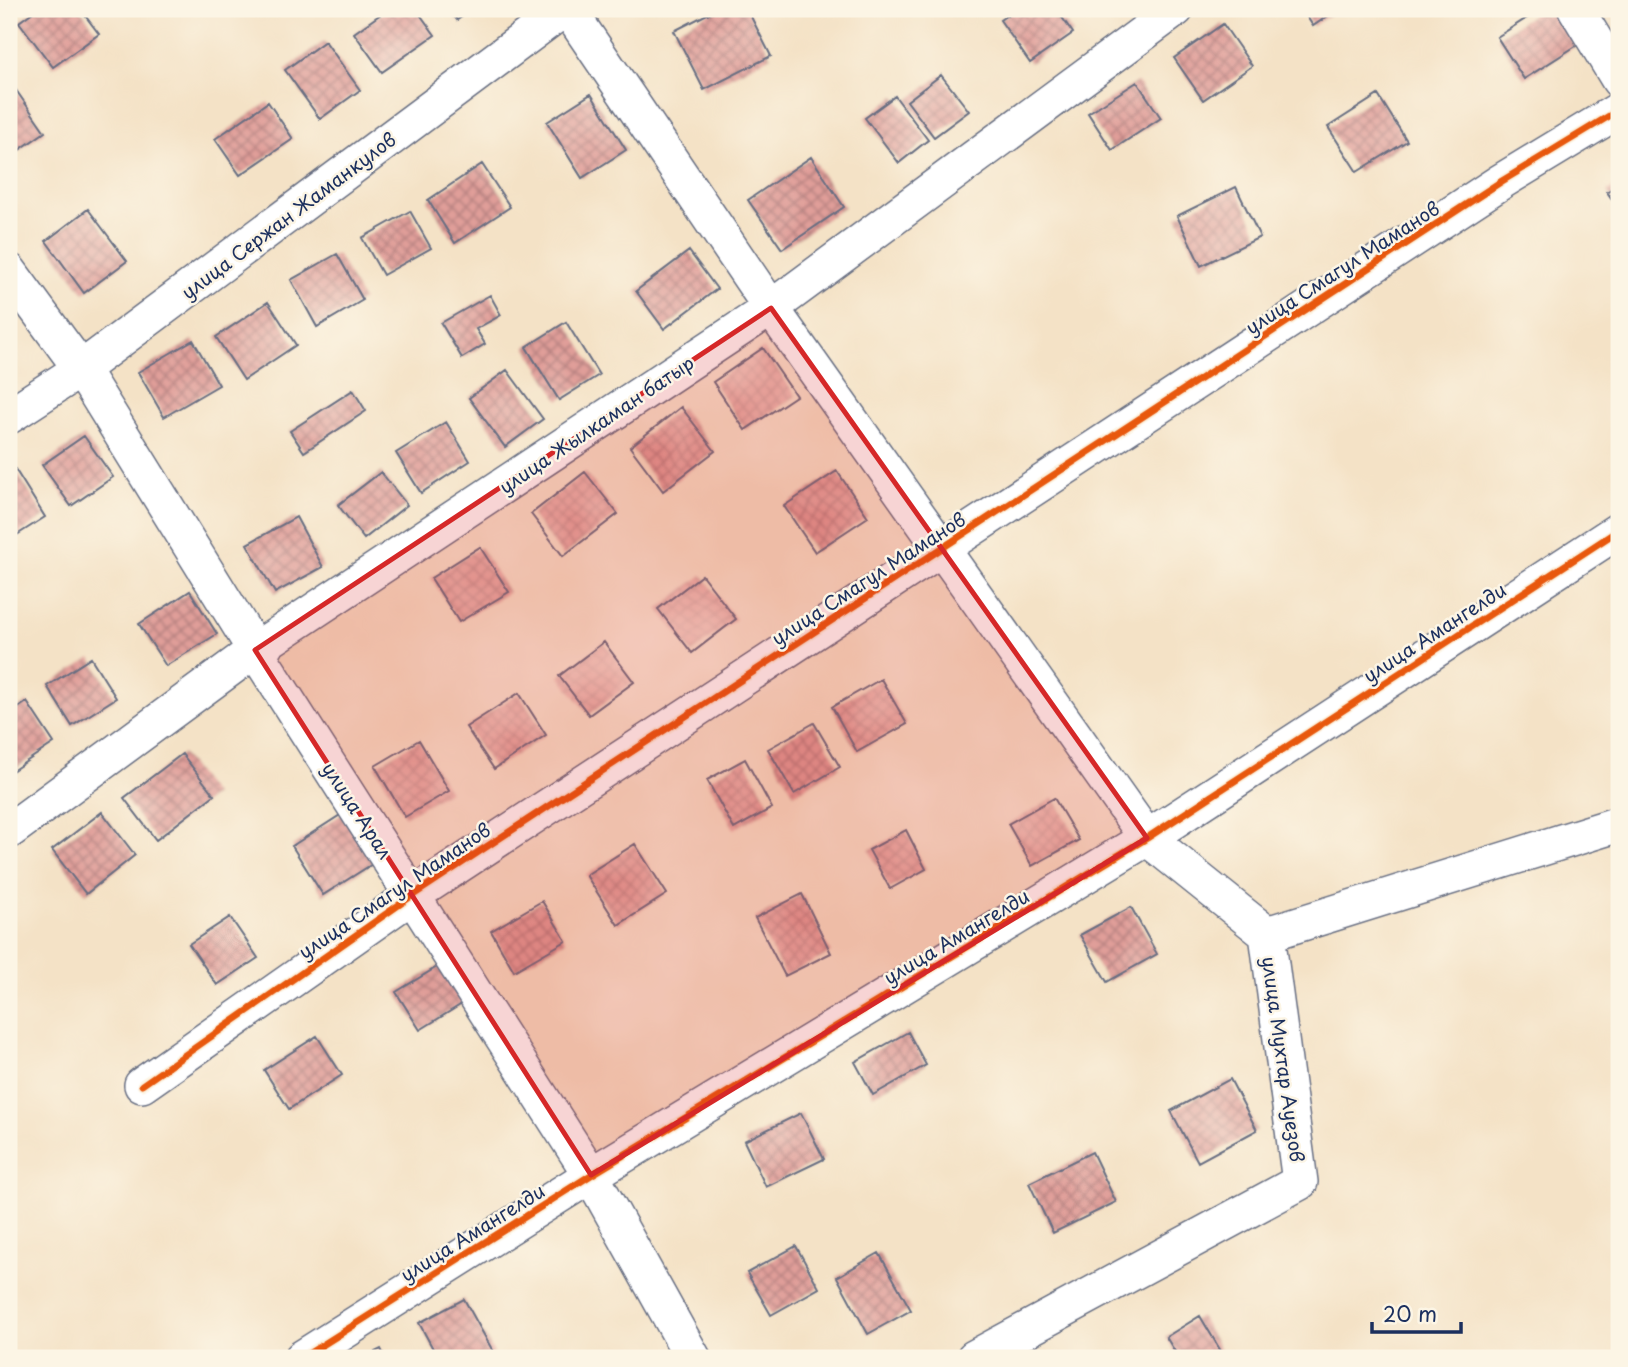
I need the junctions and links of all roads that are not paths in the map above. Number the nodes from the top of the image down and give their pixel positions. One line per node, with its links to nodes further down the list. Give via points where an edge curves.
1 (566, 9): 7 (street); 8 (street, улица Сержан Жаманкулов)
2 (1176, 9): 7 (street, улица Жылкаман батыр)
3 (1576, 9): 4 (street)
4 (1619, 80)
5 (1619, 110): 11 (street, улица Смагул Маманов, via 1502,181)
6 (9, 271): 8 (street, улица Арал)
7 (771, 308): 11 (street); 12 (street, улица Жылкаман батыр)
8 (81, 369): 9 (street, улица Сержан Жаманкулов); 12 (street, улица Арал)
9 (9, 416)
10 (1619, 530): 15 (street, улица Амангелди)
11 (942, 548): 15 (street); 16 (street, улица Смагул Маманов)
12 (255, 650): 14 (street, улица Жылкаман батыр); 16 (street, улица Арал)
13 (1619, 824): 17 (street, улица Мухтар Ауезов)
14 (9, 831)
15 (1147, 838): 17 (street); 19 (street, улица Амангелди)
16 (413, 895): 18 (street, улица Смагул Маманов); 19 (street, улица Арал)
17 (1267, 934): 22 (street, улица Мухтар Ауезов, via 1300,1181)
18 (142, 1085)
19 (591, 1175): 20 (street, улица Амангелди); 21 (street, улица Арал)
20 (302, 1358)
21 (693, 1358)
22 (974, 1358)

